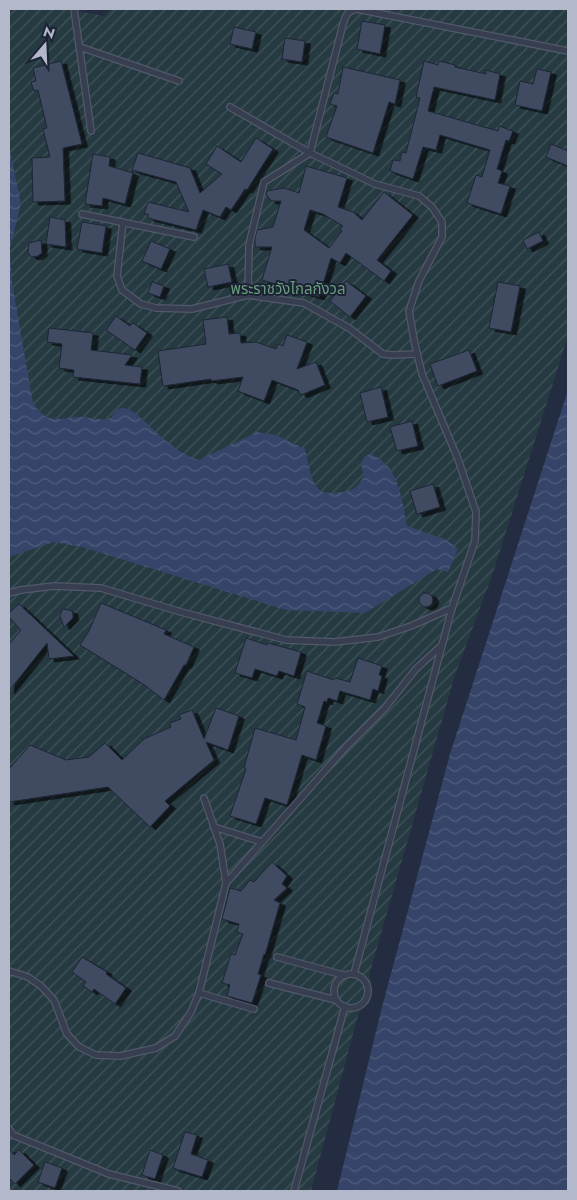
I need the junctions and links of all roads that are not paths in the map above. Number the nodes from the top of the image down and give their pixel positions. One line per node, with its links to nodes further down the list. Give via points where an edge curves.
1 (74, 9): 2 (lane)
2 (80, 47): 4 (lane); 6 (lane)
3 (568, 51): 7 (lane, via 429,22 350,10 343,24)
4 (179, 82)
5 (230, 106): 7 (lane)
6 (91, 131)
7 (310, 153): 11 (lane, via 264,182 249,245); 12 (lane, via 375,184 419,196 442,222 442,237 419,281 409,311)
8 (82, 214): 9 (lane)
9 (123, 222): 10 (lane); 11 (lane, via 117,276 122,290 141,304 156,308 192,309)
10 (194, 237)
11 (248, 295): 12 (lane, via 304,303 349,328 384,354)
12 (417, 354): 14 (lane, via 476,512 476,541)
13 (9, 593): 14 (lane, via 54,586 101,588 286,640 335,642 378,637)
14 (452, 608): 15 (lane)
15 (443, 644): 18 (lane, via 416,669 384,709 344,748); 22 (lane)
16 (204, 798): 17 (lane)
17 (214, 828): 18 (lane); 19 (lane)
18 (262, 842): 19 (lane)
19 (226, 883): 25 (lane)
20 (276, 957): 23 (lane)
21 (9, 971): 25 (lane, via 28,977 41,986 54,1000 67,1034 78,1047 96,1055 120,1056 156,1048 175,1036)
22 (354, 974): 23 (lane); 27 (lane, via 366,982 367,994 362,1004)
23 (343, 975): 26 (lane, via 334,988)
24 (270, 983): 26 (lane)
25 (199, 994): 28 (lane)
26 (336, 1000): 27 (lane)
27 (345, 1006): 31 (lane)
28 (254, 1009)
29 (9, 1129): 30 (lane, via 14,1135 109,1174)
30 (178, 1191)
31 (294, 1191)

